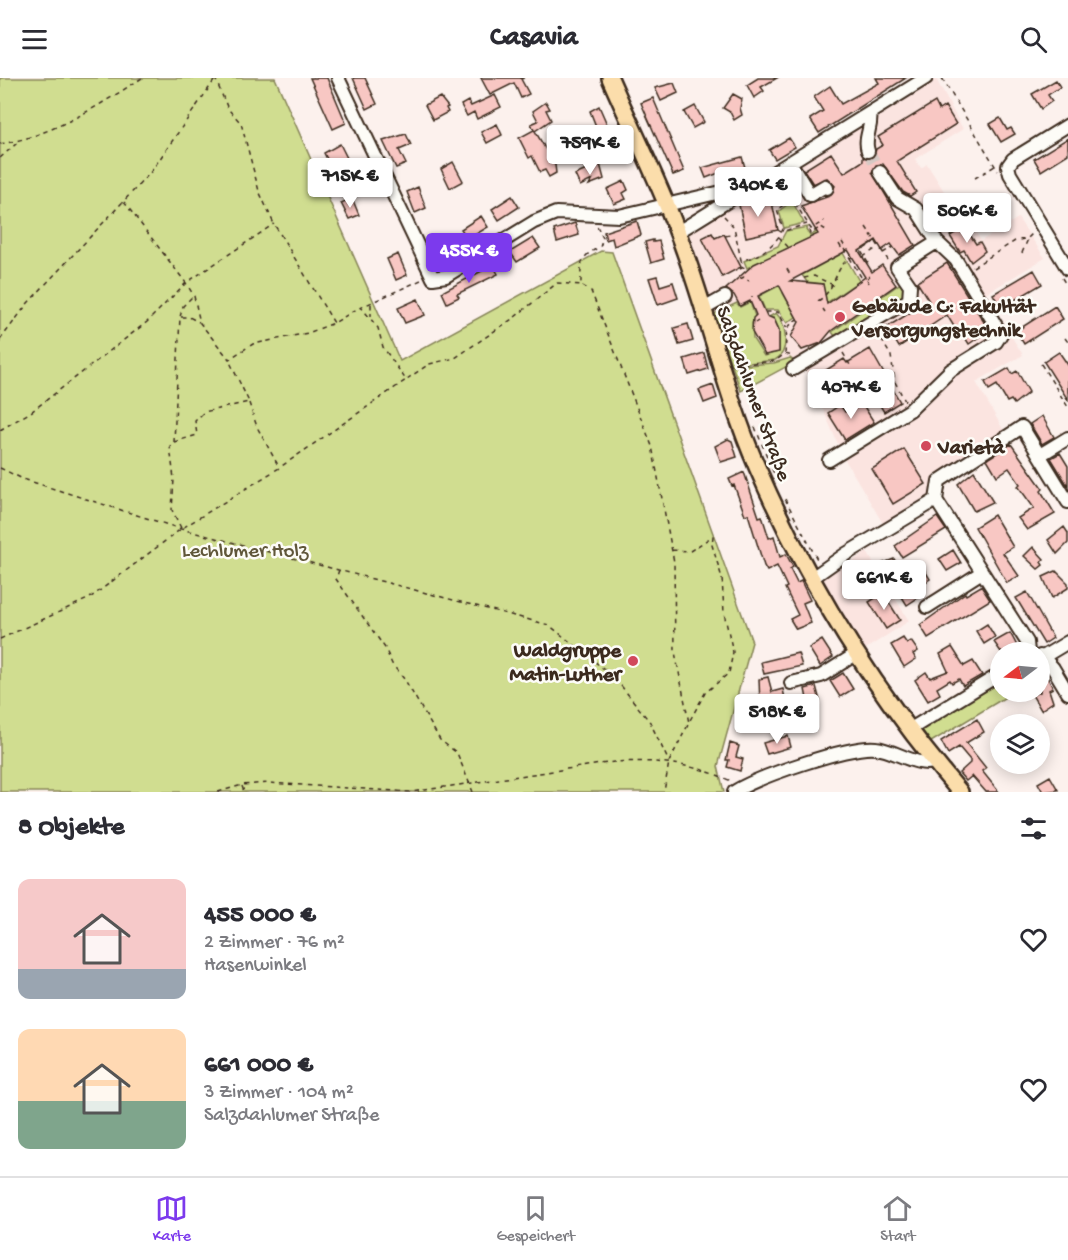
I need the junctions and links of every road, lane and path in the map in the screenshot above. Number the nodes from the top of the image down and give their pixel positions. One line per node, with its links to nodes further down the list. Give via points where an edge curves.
1 (142, 78): 8 (path, via 101,104)
2 (216, 78): 20 (path, via 150,173); 26 (path, via 228,109 241,123 259,191)
3 (338, 78): 57 (street)
4 (610, 78): 21 (main road, Salzdahlumer Straße)
5 (926, 78): 6 (street)
6 (870, 113): 10 (street, via 872,122 865,143); 13 (street)
7 (1068, 125): 12 (street)
8 (18, 142): 9 (path); 11 (path)
9 (0, 144)
10 (868, 151)
11 (0, 158)
12 (1013, 159): 16 (path); 29 (street, via 1008,166 1010,174)
13 (790, 162): 14 (street); 18 (street, via 810,195)
14 (776, 171): 17 (street); 19 (path)
15 (880, 172): 38 (street, via 897,198 916,209)
16 (975, 178)
17 (751, 185): 21 (street); 33 (street)
18 (827, 188)
19 (792, 198): 27 (path); 34 (path, via 777,210)
20 (124, 201): 63 (path); 86 (path, via 28,303)
21 (666, 204): 33 (main road, Salzdahlumer Straße); 57 (street, via 613,216 556,213 534,222 446,276)
22 (967, 217): 38 (path)
23 (727, 219): 35 (path)
24 (595, 220): 65 (path, via 603,238 600,247 581,261)
25 (824, 221): 30 (path)
26 (274, 224): 63 (path); 82 (path)
27 (808, 224): 30 (path); 34 (path)
28 (866, 227): 40 (path)
29 (1042, 228): 39 (path); 50 (street)
30 (811, 229): 32 (path, via 810,234 821,227)
31 (778, 230): 34 (path)
32 (826, 230)
33 (678, 232): 73 (main road, Salzdahlumer Straße)
34 (782, 232): 37 (path)
35 (736, 234): 36 (path); 49 (path)
36 (725, 237)
37 (779, 237): 44 (path); 49 (path, via 750,259)
38 (938, 238): 52 (street); 55 (street)
39 (1028, 238): 45 (path); 55 (path, via 1015,241)
40 (875, 241): 43 (path); 47 (path, via 861,251)
41 (840, 243): 48 (path)
42 (893, 247): 46 (path)
43 (878, 248): 46 (path); 47 (path)
44 (790, 249)
45 (1022, 253)
46 (882, 254): 52 (path)
47 (863, 257): 51 (path)
48 (851, 258): 58 (path); 66 (path, via 843,264)
49 (741, 260): 53 (path, via 744,267)
50 (1066, 261)
51 (868, 262)
52 (894, 266): 80 (street, via 910,286 911,296)
53 (740, 269)
54 (787, 270): 56 (path)
55 (965, 272): 97 (street, via 1000,327 1000,339 951,370)
56 (791, 276)
57 (432, 277): 70 (path)
58 (861, 277)
59 (868, 277): 64 (path)
60 (741, 278): 62 (path)
61 (804, 278): 66 (path, via 814,276)
62 (749, 281)
63 (186, 283): 67 (path); 99 (path, via 147,322 31,412)
64 (869, 283)
65 (581, 285): 94 (path, via 557,283 455,358 429,364); 111 (path, via 591,291 652,446)
66 (833, 286): 69 (path)
67 (194, 296): 76 (path, via 183,306); 81 (path)
68 (725, 297): 73 (street)
69 (818, 301)
70 (371, 304): 71 (path); 77 (path)
71 (361, 307): 77 (path); 82 (path)
72 (823, 309): 75 (path)
73 (702, 310): 92 (main road, Salzdahlumer Straße)
74 (766, 312): 84 (path, via 778,312)
75 (825, 312)
76 (180, 317): 81 (path); 101 (path)
77 (371, 318): 94 (path, via 383,347)
78 (797, 319): 84 (path)
79 (758, 321): 83 (path)
80 (872, 322): 93 (street); 97 (path, via 891,356 897,388)
81 (200, 323): 89 (path)
82 (334, 323): 89 (path, via 308,333 253,344)
83 (755, 323)
84 (787, 328): 92 (path, via 785,354 775,361)
85 (1065, 338): 87 (path)
86 (0, 340)
87 (1068, 342)
88 (841, 351): 91 (path)
89 (229, 359): 95 (path)
90 (1041, 364): 96 (path)
91 (850, 365)
92 (722, 366): 114 (main road, Salzdahlumer Straße, via 757,468)
93 (793, 369)
94 (406, 380): 105 (path)
95 (249, 402): 101 (path, via 204,412 195,421 196,435); 105 (path, via 257,427)
96 (1068, 407)
97 (910, 410): 103 (street)
98 (752, 420): 106 (path)
99 (0, 430)
100 (1068, 438): 102 (street)
101 (174, 442): 110 (path, via 170,452 174,479 172,510)
102 (1040, 455): 108 (street, via 1022,427 939,481); 109 (street)
103 (830, 460)
104 (0, 468): 110 (path, via 23,479)
105 (279, 468): 110 (path)
106 (781, 489)
107 (782, 493): 114 (path)
108 (936, 500): 113 (street); 114 (street)
109 (1068, 502)
110 (182, 529): 112 (path); 116 (path, via 90,598)
111 (672, 550): 125 (path, via 675,652); 125 (path, via 690,551 713,536 734,652 729,673 705,693)
112 (339, 570): 127 (path, via 549,625 614,677 650,722); 129 (path, via 336,579 385,648 440,740 457,753)
113 (982, 572): 115 (street); 117 (street)
114 (817, 575): 120 (main road, Salzdahlumer Straße)
115 (927, 607)
116 (0, 639)
117 (1027, 642)
118 (1068, 642): 119 (street)
119 (1050, 648)
120 (856, 654): 123 (street, via 821,676); 126 (main road, Salzdahlumer Straße)
121 (1050, 666): 124 (street)
122 (990, 680): 126 (street)
123 (791, 683)
124 (1068, 693)
125 (689, 723): 127 (path)
126 (909, 730): 128 (main road, Salzdahlumer Straße)
127 (669, 762): 129 (path, via 614,762); 131 (path, via 709,771); 135 (path)
128 (934, 762): 131 (street, via 922,763 870,747 771,774); 136 (main road, Salzdahlumer Straße)
129 (470, 783): 130 (path, via 411,792 269,783); 134 (path)
130 (242, 785): 132 (path); 133 (path)
131 (738, 789)
132 (218, 792)
133 (244, 792)
134 (473, 792)
135 (664, 792)
136 (960, 792)

